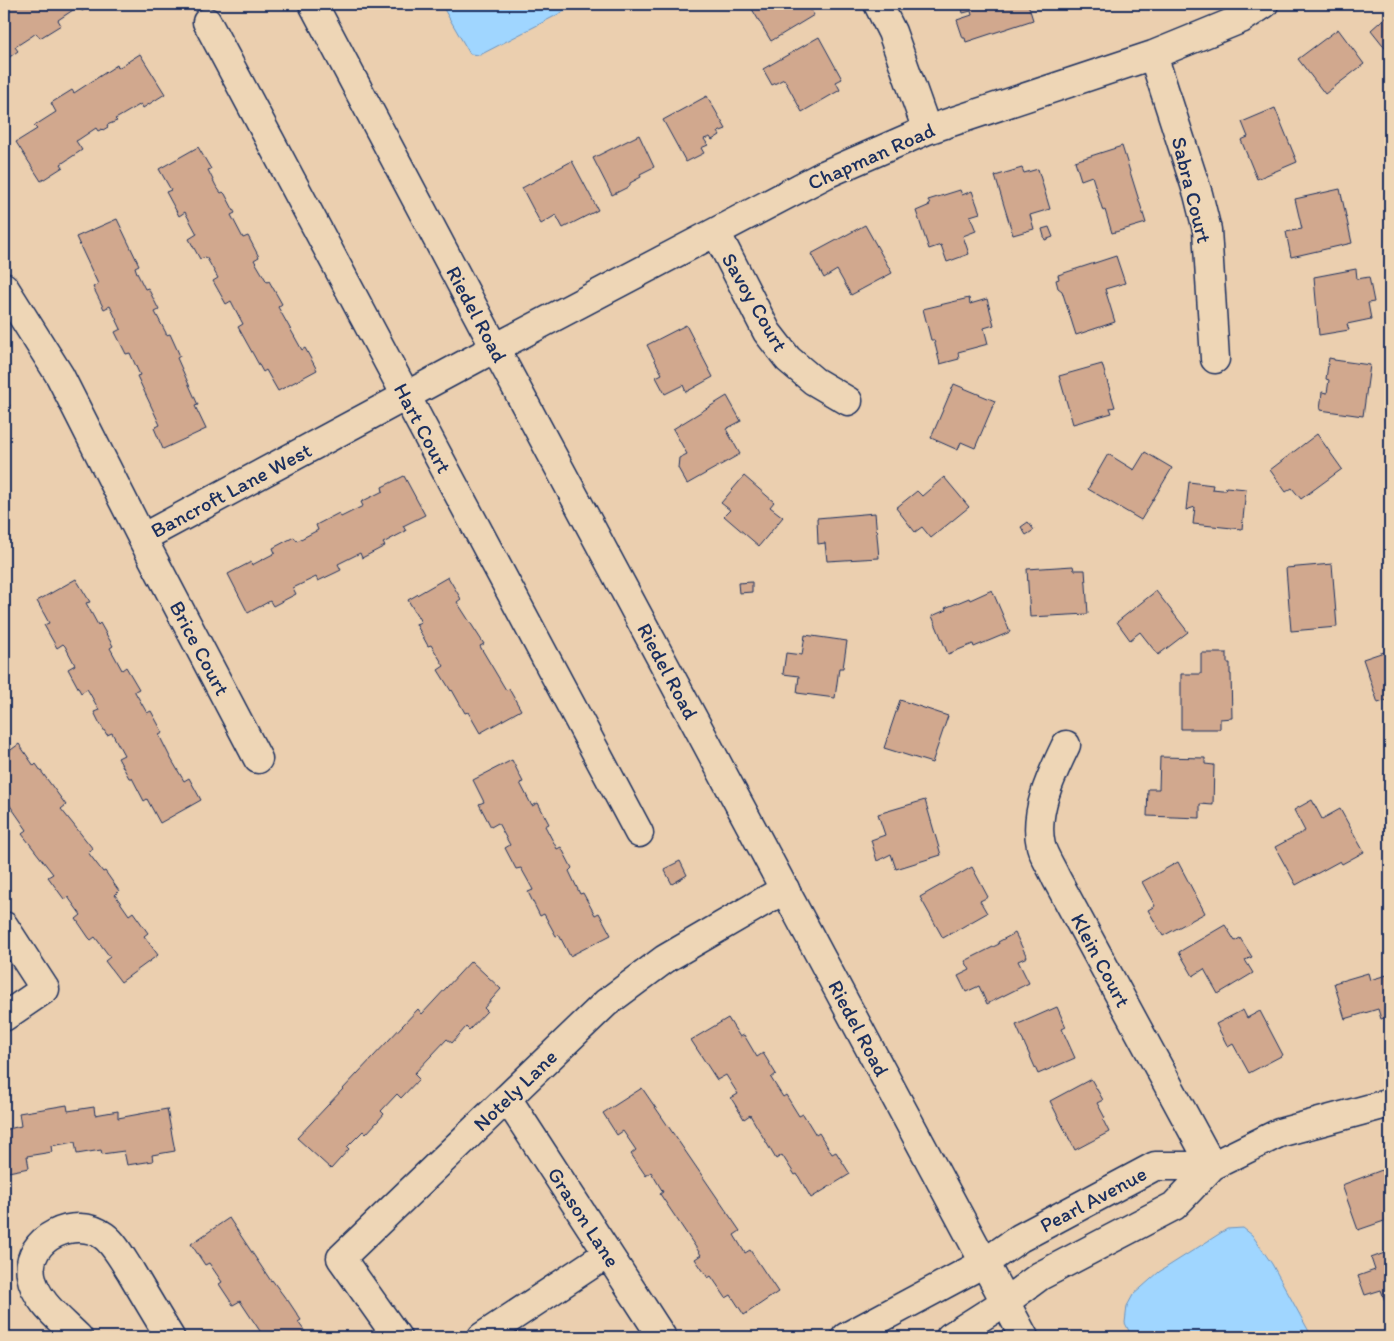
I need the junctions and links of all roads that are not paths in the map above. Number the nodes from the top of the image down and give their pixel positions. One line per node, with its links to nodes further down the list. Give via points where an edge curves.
1 (313, 4): 9 (street, Riedel Road)
2 (878, 4): 6 (street, via 892,32)
3 (1264, 4): 5 (street, Chapman Road, via 1241,19)
4 (207, 22): 11 (street, Hart Court)
5 (1153, 55): 6 (street, Chapman Road); 10 (street, Sabra Court, via 1207,230)
6 (928, 130): 7 (street, Chapman Road, via 826,174)
7 (716, 232): 9 (street, Chapman Road); 12 (street, Savoy Court, via 767,332 788,359 814,381)
8 (4, 287): 13 (street, Bancroft Lane West, via 60,376)
9 (495, 348): 11 (street, Bancroft Lane West); 17 (street, Riedel Road)
10 (1215, 359)
11 (406, 396): 13 (street, Bancroft Lane West); 16 (street, Hart Court)
12 (848, 400)
13 (142, 538): 15 (street, Brice Court)
14 (1066, 745): 22 (street, Klein Court, via 1044,800 1039,824 1041,846)
15 (258, 759)
16 (639, 833)
17 (785, 889): 20 (street, Notely Lane, via 665,959 606,1003); 24 (street, Riedel Road)
18 (4, 926): 19 (street, via 45,989)
19 (4, 1017)
20 (507, 1098): 23 (street, Grason Lane); 28 (street, Notely Lane, via 340,1258)
21 (1390, 1103): 22 (street, Pearl Avenue, via 1279,1134)
22 (1212, 1166): 24 (street, Pearl Avenue, via 1155,1166 1020,1238); 25 (street, Pearl Avenue, via 1174,1206 1040,1276)
23 (607, 1254): 29 (street); 30 (street, Grason Lane)
24 (984, 1263): 25 (street, Riedel Road); 31 (street, Pearl Avenue)
25 (1005, 1302): 32 (street, Pearl Avenue); 33 (street, Riedel Road)
26 (78, 1337): 27 (street, via 35,1289 31,1262 38,1246 50,1234 80,1229 104,1236 118,1251)
27 (170, 1337)
28 (397, 1337)
29 (482, 1337)
30 (662, 1337)
31 (846, 1337)
32 (950, 1337)
33 (1024, 1337)

